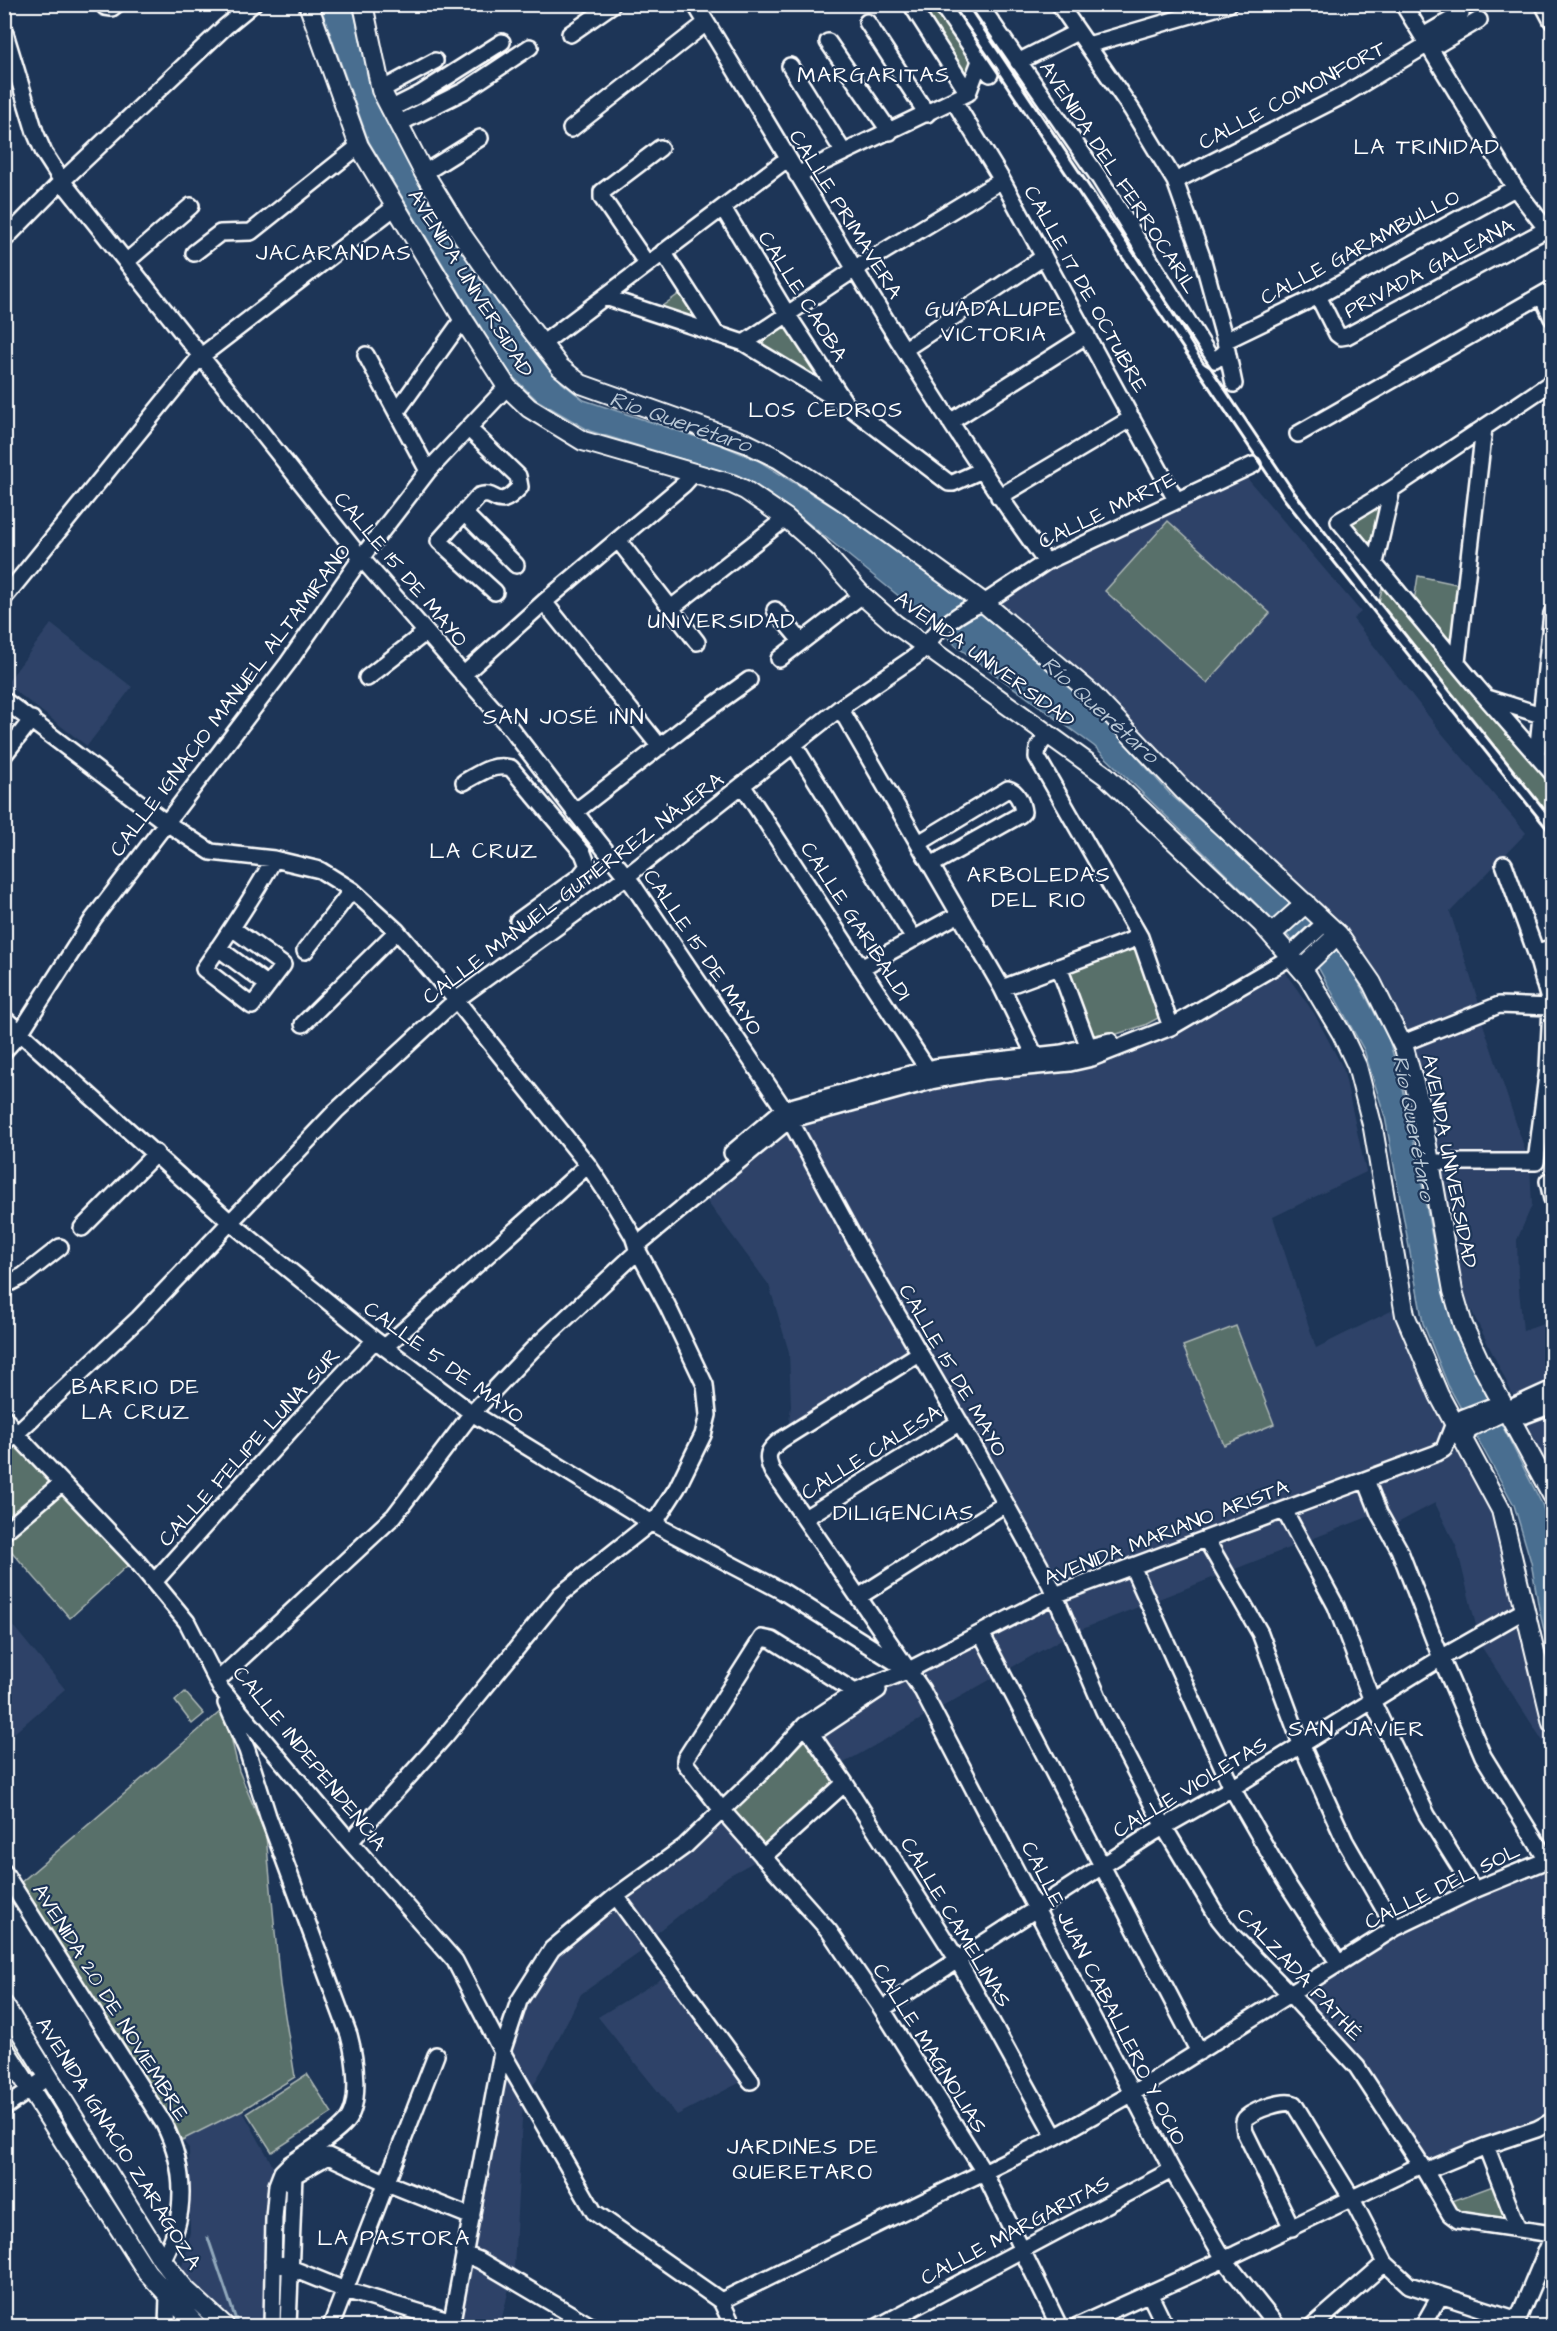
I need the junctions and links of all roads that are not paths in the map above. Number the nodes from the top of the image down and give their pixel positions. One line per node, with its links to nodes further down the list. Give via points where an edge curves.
1 (104, 4): 2 (street, via 112,8)
2 (117, 4)
3 (253, 4): 48 (street)
4 (308, 4): 41 (main road, AVENIDA UNIVERSIDAD)
5 (363, 4): 33 (main road, AVENIDA UNIVERSIDAD)
6 (613, 4): 22 (street)
7 (695, 4): 19 (street, CALLE PRIMAVERA)
8 (911, 4): 34 (street)
9 (941, 4): 29 (street)
10 (979, 4): 30 (street, AVENIDA DEL FERROCARIL)
11 (1059, 4): 21 (street)
12 (1228, 4): 26 (street)
13 (1403, 4): 25 (street)
14 (1543, 4): 17 (street)
15 (1456, 10): 25 (street)
16 (1479, 20): 25 (street)
17 (1552, 21)
18 (867, 22): 36 (street)
19 (706, 23): 38 (street); 44 (street, CALLE PRIMAVERA)
20 (4, 30): 48 (street, CALLE 15 DE MAYO, via 35,132)
21 (1077, 32): 26 (street); 30 (street)
22 (570, 34)
23 (502, 42): 37 (street, via 420,94)
24 (828, 42): 39 (street)
25 (1427, 43): 49 (street, CALLE COMONFORT, via 1342,96); 50 (street)
26 (1088, 45): 49 (street)
27 (530, 47): 37 (street, via 464,91)
28 (435, 61): 33 (street)
29 (980, 61): 32 (street); 34 (street)
30 (1018, 62): 72 (street, AVENIDA DEL FERROCARIL, via 1100,180 1210,357 1215,360)
31 (790, 66): 43 (street)
32 (990, 74)
33 (381, 90): 37 (main road, AVENIDA UNIVERSIDAD)
34 (968, 93): 35 (street)
35 (954, 101): 36 (street); 47 (street, CALLE 17 DE OCTUBRE)
36 (927, 114): 39 (street)
37 (394, 116): 45 (main road, AVENIDA UNIVERSIDAD)
38 (571, 129)
39 (890, 132): 43 (street)
40 (480, 138): 45 (street)
41 (359, 146): 52 (main road, AVENIDA UNIVERSIDAD); 57 (street, via 251,232 220,233)
42 (660, 148): 60 (street, via 602,192 602,198)
43 (844, 153): 46 (street)
44 (787, 159): 46 (street, CALLE PRIMAVERA); 53 (street)
45 (424, 173): 71 (main road, AVENIDA UNIVERSIDAD, via 469,244)
46 (797, 175): 61 (street, CALLE PRIMAVERA)
47 (1002, 180): 58 (street, CALLE 17 DE OCTUBRE); 61 (street)
48 (62, 181): 55 (street); 59 (street, CALLE 15 DE MAYO)
49 (1175, 181): 72 (street, via 1202,257)
50 (1515, 188): 54 (street); 63 (street, CALLE GARAMBULLO)
51 (191, 206): 59 (street)
52 (395, 207): 67 (main road, AVENIDA UNIVERSIDAD); 75 (street)
53 (723, 208): 56 (street); 65 (street, CALLE CAOBA)
54 (1550, 232): 63 (street, PRIVADA GALEANA, via 1347,336 1337,334)
55 (4, 240)
56 (663, 252): 60 (street); 68 (street)
57 (194, 254)
58 (1044, 257): 69 (street, CALLE 17 DE OCTUBRE); 73 (street)
59 (126, 262): 75 (street, CALLE 15 DE MAYO)
60 (647, 264): 64 (street)
61 (855, 269): 65 (street); 73 (street, CALLE PRIMAVERA)
62 (1547, 293): 66 (street); 85 (street)
63 (1318, 296): 72 (street, CALLE GARAMBULLO)
64 (605, 297): 68 (street); 71 (street)
65 (787, 314): 70 (street); 79 (street, CALLE CAOBA)
66 (1552, 318)
67 (464, 320): 78 (main road, AVENIDA UNIVERSIDAD); 80 (street)
68 (716, 334): 70 (street)
69 (1087, 335): 81 (street, CALLE 17 DE OCTUBRE); 82 (street)
70 (744, 343): 79 (street)
71 (542, 344): 104 (main road, AVENIDA UNIVERSIDAD, via 560,367 581,384 746,443 779,459 843,501)
72 (1226, 346): 77 (street)
73 (905, 349): 82 (street, CALLE PRIMAVERA)
74 (366, 356): 80 (street)
75 (200, 357): 96 (street, CALLE 15 DE MAYO); 102 (street)
76 (1552, 382): 84 (street)
77 (1234, 384)
78 (507, 387): 83 (street, CALLE IGNACIO MANUEL ALTAMIRANO); 89 (main road, AVENIDA UNIVERSIDAD, via 529,408 583,441)
79 (848, 406): 87 (street, via 949,483)
80 (397, 411): 88 (street)
81 (1132, 418): 91 (street); 92 (street, CALLE 17 DE OCTUBRE)
82 (950, 422): 87 (street, CALLE PRIMAVERA)
83 (468, 428): 88 (street, CALLE IGNACIO MANUEL ALTAMIRANO); 93 (street, via 518,476 520,487 505,501 479,496)
84 (1484, 428): 90 (street); 113 (street)
85 (1298, 434)
86 (1253, 465): 92 (street, CALLE MARTE)
87 (982, 470): 91 (street, CALLE PRIMAVERA)
88 (428, 471): 96 (street, CALLE IGNACIO MANUEL ALTAMIRANO)
89 (694, 473): 94 (main road, AVENIDA UNIVERSIDAD, via 745,490); 95 (street)
90 (1392, 489): 98 (street); 98 (street, via 1339,521)
91 (999, 497): 97 (street, CALLE PRIMAVERA)
92 (1176, 500): 97 (street, CALLE MARTE)
93 (465, 514): 99 (street); 100 (street, via 439,541)
94 (786, 518): 101 (main road, AVENIDA UNIVERSIDAD, via 819,547); 105 (street)
95 (618, 540): 103 (street); 105 (street)
96 (361, 558): 108 (street, CALLE 15 DE MAYO); 133 (street, CALLE IGNACIO MANUEL ALTAMIRANO, via 288,663)
97 (1046, 562): 104 (street, CALLE MARTE)
98 (1375, 563): 113 (street)
99 (516, 565)
100 (495, 592)
101 (862, 595): 109 (street); 111 (main road, AVENIDA UNIVERSIDAD)
102 (4, 598)
103 (544, 602): 114 (street); 124 (street)
104 (979, 604): 111 (street, CALLE MANUEL GUTIÉRREZ NÁJERA, via 938,632); 144 (main road, AVENIDA UNIVERSIDAD, via 1089,692 1184,791)
105 (670, 609): 110 (street)
106 (775, 610): 109 (street)
107 (1552, 613): 120 (street)
108 (426, 632): 114 (street, CALLE 15 DE MAYO); 115 (street)
109 (801, 641): 112 (street)
110 (696, 642)
111 (927, 646): 119 (street, CALLE MANUEL GUTIÉRREZ NÁJERA); 122 (main road, AVENIDA UNIVERSIDAD)
112 (779, 659)
113 (1457, 662): 117 (street)
114 (464, 675): 128 (street, CALLE 15 DE MAYO)
115 (367, 678)
116 (749, 680): 124 (street)
117 (1487, 698): 120 (street); 125 (street)
118 (4, 700): 121 (street)
119 (840, 708): 123 (street, CALLE MANUEL GUTIÉRREZ NÁJERA); 135 (street)
120 (1541, 715): 125 (street)
121 (32, 719): 126 (street); 133 (street)
122 (1051, 735): 147 (main road, AVENIDA UNIVERSIDAD, via 1106,776); 148 (street, via 1041,742 1037,757)
123 (794, 745): 130 (street, CALLE MANUEL GUTIÉRREZ NÁJERA); 149 (street)
124 (660, 747): 132 (street)
125 (1537, 754): 127 (street)
126 (4, 755)
127 (1552, 773)
128 (546, 776): 131 (street); 132 (street, CALLE 15 DE MAYO)
129 (465, 782): 131 (street, via 500,765 511,768)
130 (742, 785): 140 (street, CALLE MANUEL GUTIÉRREZ NÁJERA); 156 (street, CALLE GARIBALDI)
131 (531, 790): 143 (street, via 583,853 588,866)
132 (574, 812): 140 (street, CALLE 15 DE MAYO)
133 (165, 822): 137 (street, via 212,852); 164 (street, CALLE IGNACIO MANUEL ALTAMIRANO, via 93,919)
134 (938, 832): 135 (street); 136 (street); 136 (street, via 1008,789 1015,793 1022,806 1020,815)
135 (919, 843): 138 (street)
136 (951, 854): 138 (street)
137 (274, 859): 141 (street, via 320,870); 145 (street)
138 (931, 864): 142 (street)
139 (1504, 864): 153 (street)
140 (627, 876): 159 (street, CALLE MANUEL GUTIÉRREZ NÁJERA); 171 (street, CALLE 15 DE MAYO)
141 (352, 890): 146 (street); 152 (street)
142 (955, 916): 149 (street); 158 (street)
143 (518, 921)
144 (1319, 921): 147 (main road); 154 (main road); 154 (street); 165 (main road, AVENIDA UNIVERSIDAD, via 1372,983)
145 (232, 928): 151 (street); 157 (street, via 284,965)
146 (397, 931): 159 (street); 163 (street)
147 (1274, 931): 154 (main road, AVENIDA UNIVERSIDAD)
148 (1140, 937): 155 (street); 162 (street)
149 (914, 939): 156 (street)
150 (1552, 947): 153 (street)
151 (218, 948): 157 (street); 157 (street, via 204,969 252,1006)
152 (305, 951)
153 (1536, 953): 160 (street)
154 (1295, 955): 162 (street); 191 (main road, AVENIDA UNIVERSIDAD, via 1357,1066 1373,1128 1405,1315 1435,1386)
155 (1059, 967): 158 (street); 166 (street)
156 (861, 968): 170 (street, CALLE GARIBALDI)
157 (268, 985)
158 (1002, 988): 168 (street)
159 (456, 1000): 174 (street); 177 (street, CALLE MANUEL GUTIÉRREZ NÁJERA, via 336,1111)
160 (1552, 1007): 165 (street, via 1499,1005); 169 (street)
161 (4, 1018): 164 (street, CALLE 5 DE MAYO)
162 (1169, 1023): 166 (street); 168 (street, via 1092,1058)
163 (303, 1024)
164 (20, 1033): 167 (street, CALLE IGNACIO MANUEL ALTAMIRANO); 172 (street, CALLE 5 DE MAYO)
165 (1403, 1042): 173 (main road, AVENIDA UNIVERSIDAD)
166 (1089, 1048): 168 (street)
167 (4, 1051)
168 (1038, 1062): 170 (street)
169 (1550, 1068): 173 (street, via 1536,1162)
170 (930, 1075): 171 (street)
171 (786, 1114): 179 (street); 183 (street, CALLE 15 DE MAYO)
172 (156, 1153): 177 (street, CALLE 5 DE MAYO); 178 (street)
173 (1430, 1162): 187 (main road, AVENIDA UNIVERSIDAD, via 1453,1291)
174 (588, 1165): 179 (street); 182 (street, CALLE FELIPE LUNA SUR)
175 (1548, 1180): 176 (street)
176 (1552, 1199)
177 (229, 1221): 182 (street, CALLE 5 DE MAYO); 192 (street, CALLE MANUEL GUTIÉRREZ NÁJERA, via 139,1318)
178 (82, 1228)
179 (636, 1244): 188 (street); 201 (street, via 705,1385 708,1415 695,1455)
180 (60, 1247): 181 (street)
181 (4, 1286)
182 (380, 1343): 188 (street, CALLE 5 DE MAYO); 205 (street, CALLE FELIPE LUNA SUR, via 296,1424)
183 (920, 1353): 190 (street, CALLE 15 DE MAYO); 200 (street, CALLE JUAN CABALLERO Y OCIO, via 781,1440 767,1454 772,1471)
184 (1552, 1389): 187 (street)
185 (4, 1402): 192 (street)
186 (1552, 1405): 187 (street, via 1525,1415)
187 (1497, 1406): 191 (main road); 197 (main road, AVENIDA UNIVERSIDAD)
188 (472, 1413): 201 (street, CALLE 5 DE MAYO); 212 (street, via 394,1516)
189 (4, 1417): 192 (street, CALLE INDEPENDENCIA)
190 (960, 1422): 198 (street, CALLE 15 DE MAYO); 200 (street, CALLE CALESA)
191 (1464, 1432): 194 (street, via 1450,1437); 194 (street, AVENIDA MARIANO ARISTA, via 1458,1452); 208 (main road, AVENIDA UNIVERSIDAD, via 1501,1510)
192 (17, 1435): 193 (street); 196 (street, CALLE INDEPENDENCIA)
193 (4, 1445)
194 (1444, 1449): 195 (street, AVENIDA MARIANO ARISTA)
195 (1366, 1480): 199 (street, AVENIDA MARIANO ARISTA); 210 (street, via 1378,1513 1399,1549)
196 (62, 1483): 202 (street); 205 (street, CALLE INDEPENDENCIA)
197 (1552, 1495)
198 (1005, 1504): 206 (street, CALLE 15 DE MAYO); 207 (street)
199 (1284, 1510): 203 (street, AVENIDA MARIANO ARISTA); 214 (street, via 1336,1606)
200 (805, 1518): 207 (street, CALLE JUAN CABALLERO Y OCIO)
201 (652, 1523): 211 (street, CALLE 5 DE MAYO, via 782,1591); 222 (street, via 561,1594 446,1735)
202 (4, 1532)
203 (1206, 1539): 204 (street, AVENIDA MARIANO ARISTA); 217 (street, via 1260,1633)
204 (1132, 1566): 206 (street, AVENIDA MARIANO ARISTA); 219 (street)
205 (154, 1582): 212 (street, CALLE INDEPENDENCIA, via 187,1622)
206 (1055, 1595): 209 (street, AVENIDA MARIANO ARISTA); 221 (street, CALZADA PATHÉ, via 1104,1712)
207 (860, 1596): 211 (street, CALLE JUAN CABALLERO Y OCIO)
208 (1525, 1610): 210 (street, CALLE VIOLETAS); 215 (main road, AVENIDA UNIVERSIDAD)
209 (981, 1633): 211 (street, AVENIDA MARIANO ARISTA); 225 (street)
210 (1440, 1658): 214 (street, CALLE VIOLETAS); 224 (street, via 1483,1756)
211 (909, 1670): 213 (street); 216 (street); 229 (street, CALLE JUAN CABALLERO Y OCIO)
212 (219, 1685): 222 (street, CALLE INDEPENDENCIA); 253 (street, via 247,1750 349,2035 356,2072 354,2103 348,2120 290,2164)
213 (855, 1692): 216 (street); 220 (street, CALLE MAGNOLIAS, via 772,1640 762,1638 685,1759 687,1768)
214 (1372, 1701): 217 (street, CALLE VIOLETAS); 227 (street, via 1426,1815)
215 (1552, 1723)
216 (808, 1730): 218 (street, CALLE CAMELINAS); 220 (street)
217 (1301, 1744): 219 (street, CALLE VIOLETAS); 230 (street, via 1345,1841)
218 (845, 1783): 223 (street); 231 (street, CALLE CAMELINAS)
219 (1232, 1788): 221 (street, CALLE VIOLETAS); 232 (street)
220 (725, 1813): 223 (street, CALLE MAGNOLIAS); 228 (street)
221 (1164, 1827): 225 (street, CALLE VIOLETAS); 233 (street, CALZADA PATHÉ, via 1232,1935)
222 (350, 1842): 237 (street, CALLE INDEPENDENCIA, via 455,1961)
223 (763, 1857): 235 (street, CALLE MAGNOLIAS, via 829,1931)
224 (1550, 1859): 227 (street, CALLE DEL SOL)
225 (1103, 1865): 229 (street, CALLE VIOLETAS); 238 (street)
226 (5, 1875): 262 (street, AVENIDA 20 DE NOVIEMBRE, via 165,2124 174,2144 182,2191 177,2227)
227 (1474, 1890): 230 (street, CALLE DEL SOL)
228 (616, 1896): 237 (street, via 552,1948 519,2001); 241 (street)
229 (1036, 1908): 231 (street, CALLE VIOLETAS); 243 (street, CALLE JUAN CABALLERO Y OCIO)
230 (1395, 1928): 232 (street, CALLE DEL SOL)
231 (957, 1959): 235 (street, CALLE VIOLETAS); 246 (street, CALLE CAMELINAS)
232 (1339, 1964): 233 (street, CALLE DEL SOL)
233 (1291, 1995): 238 (street, CALLE DEL SOL); 248 (street, CALZADA PATHÉ, via 1357,2067)
234 (4, 2005): 240 (main road, AVENIDA IGNACIO ZARAGOZA)
235 (882, 2009): 250 (street, CALLE MAGNOLIAS)
236 (4, 2048): 242 (main road, AVENIDA IGNACIO ZARAGOZA)
237 (502, 2052): 255 (street); 270 (street, CALLE INDEPENDENCIA, via 594,2212)
238 (1199, 2052): 243 (street, CALLE DEL SOL)
239 (436, 2055): 252 (street)
240 (49, 2076): 242 (street); 262 (main road, AVENIDA IGNACIO ZARAGOZA)
241 (751, 2081)
242 (30, 2089): 244 (street); 269 (main road, AVENIDA IGNACIO ZARAGOZA, via 147,2272)
243 (1134, 2093): 246 (street, CALLE DEL SOL); 249 (street, CALLE JUAN CABALLERO Y OCIO)
244 (4, 2108)
245 (1552, 2121): 247 (street)
246 (1055, 2137): 250 (street, CALLE DEL SOL)
247 (1485, 2146): 248 (street); 257 (street)
248 (1423, 2168): 254 (street); 257 (street, CALZADA PATHÉ, via 1450,2214 1458,2220)
249 (1172, 2170): 259 (street, CALLE MARGARITAS); 261 (street, CALLE JUAN CABALLERO Y OCIO)
250 (984, 2172): 259 (street, CALLE MAGNOLIAS); 270 (street, CALLE DEL SOL)
251 (294, 2175): 252 (street, via 328,2156); 253 (street); 265 (street)
252 (387, 2183): 255 (street); 266 (street)
253 (277, 2185): 263 (street)
254 (1352, 2199): 256 (street); 256 (street, via 1294,2104 1282,2102 1246,2118 1245,2132); 264 (street)
255 (472, 2217): 260 (street)
256 (1292, 2228): 261 (street)
257 (1518, 2229): 258 (street, CALZADA PATHÉ)
258 (1552, 2236): 271 (street)
259 (1023, 2250): 281 (street, CALLE MARGARITAS); 282 (street, CALLE MAGNOLIAS)
260 (464, 2254): 272 (street); 279 (street)
261 (1224, 2259): 267 (street); 285 (street, CALLE JUAN CABALLERO Y OCIO)
262 (162, 2260): 275 (main road, AVENIDA IGNACIO ZARAGOZA, via 186,2290)
263 (273, 2261): 265 (street); 276 (street)
264 (1385, 2263): 268 (street, via 1409,2285); 286 (street)
265 (290, 2269): 266 (street); 277 (street)
266 (345, 2290): 272 (street); 278 (street)
267 (1149, 2294): 283 (street); 284 (street)
268 (1440, 2296): 271 (street); 287 (street)
269 (168, 2297): 273 (street); 274 (main road, AVENIDA IGNACIO ZARAGOZA)
270 (721, 2301): 280 (street)
271 (1516, 2323)
272 (451, 2324)
273 (168, 2326)
274 (197, 2326)
275 (225, 2326)
276 (272, 2326)
277 (288, 2326)
278 (331, 2326)
279 (591, 2326)
280 (733, 2326)
281 (879, 2326)
282 (1059, 2326)
283 (1077, 2326)
284 (1165, 2326)
285 (1277, 2326)
286 (1313, 2326)
287 (1423, 2326)

